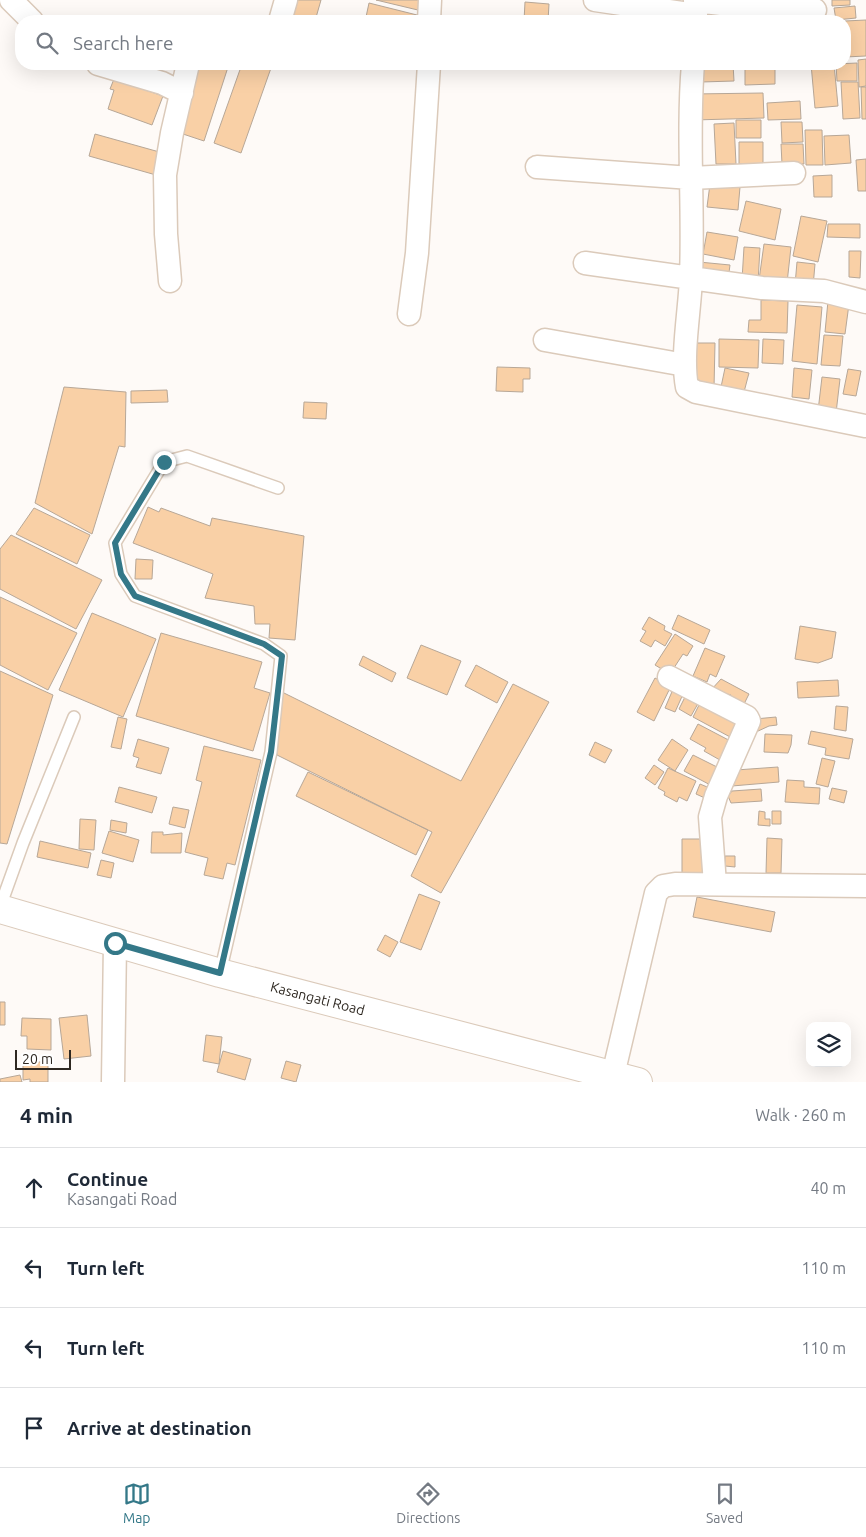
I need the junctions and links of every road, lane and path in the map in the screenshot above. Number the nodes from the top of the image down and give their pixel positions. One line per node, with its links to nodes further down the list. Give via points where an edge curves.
1 (11, 0): 7 (street)
2 (286, 0): 8 (street)
3 (430, 0): 9 (street)
4 (594, 0): 5 (street)
5 (696, 9): 6 (street)
6 (815, 10)
7 (26, 15)
8 (282, 15)
9 (430, 15)
10 (118, 70): 14 (street)
11 (187, 70): 14 (street)
12 (430, 70): 22 (street)
13 (692, 70): 17 (street)
14 (182, 92): 20 (street, via 165,176)
15 (537, 167): 17 (street)
16 (794, 173): 17 (street)
17 (691, 178): 19 (street)
18 (585, 263): 19 (street)
19 (691, 277): 21 (street, via 762,288 824,291); 24 (street)
20 (170, 281)
21 (866, 302)
22 (409, 314)
23 (545, 340): 24 (street)
24 (685, 365): 25 (street, via 687,387 696,392)
25 (865, 426)
26 (278, 488): 33 (lane, via 187,456 164,462 115,543 121,574 135,596 264,644 282,656 271,752)
27 (669, 677): 29 (street, via 747,717 749,721 710,817)
28 (74, 717): 31 (lane)
29 (715, 884): 30 (street); 34 (street, via 675,884 663,886 656,893)
30 (866, 886)
31 (0, 908): 32 (street, Kasangati Road)
32 (115, 943): 33 (street, Kasangati Road); 35 (street)
33 (220, 973): 34 (street, Kasangati Road)
34 (625, 1078)
35 (114, 1082)

